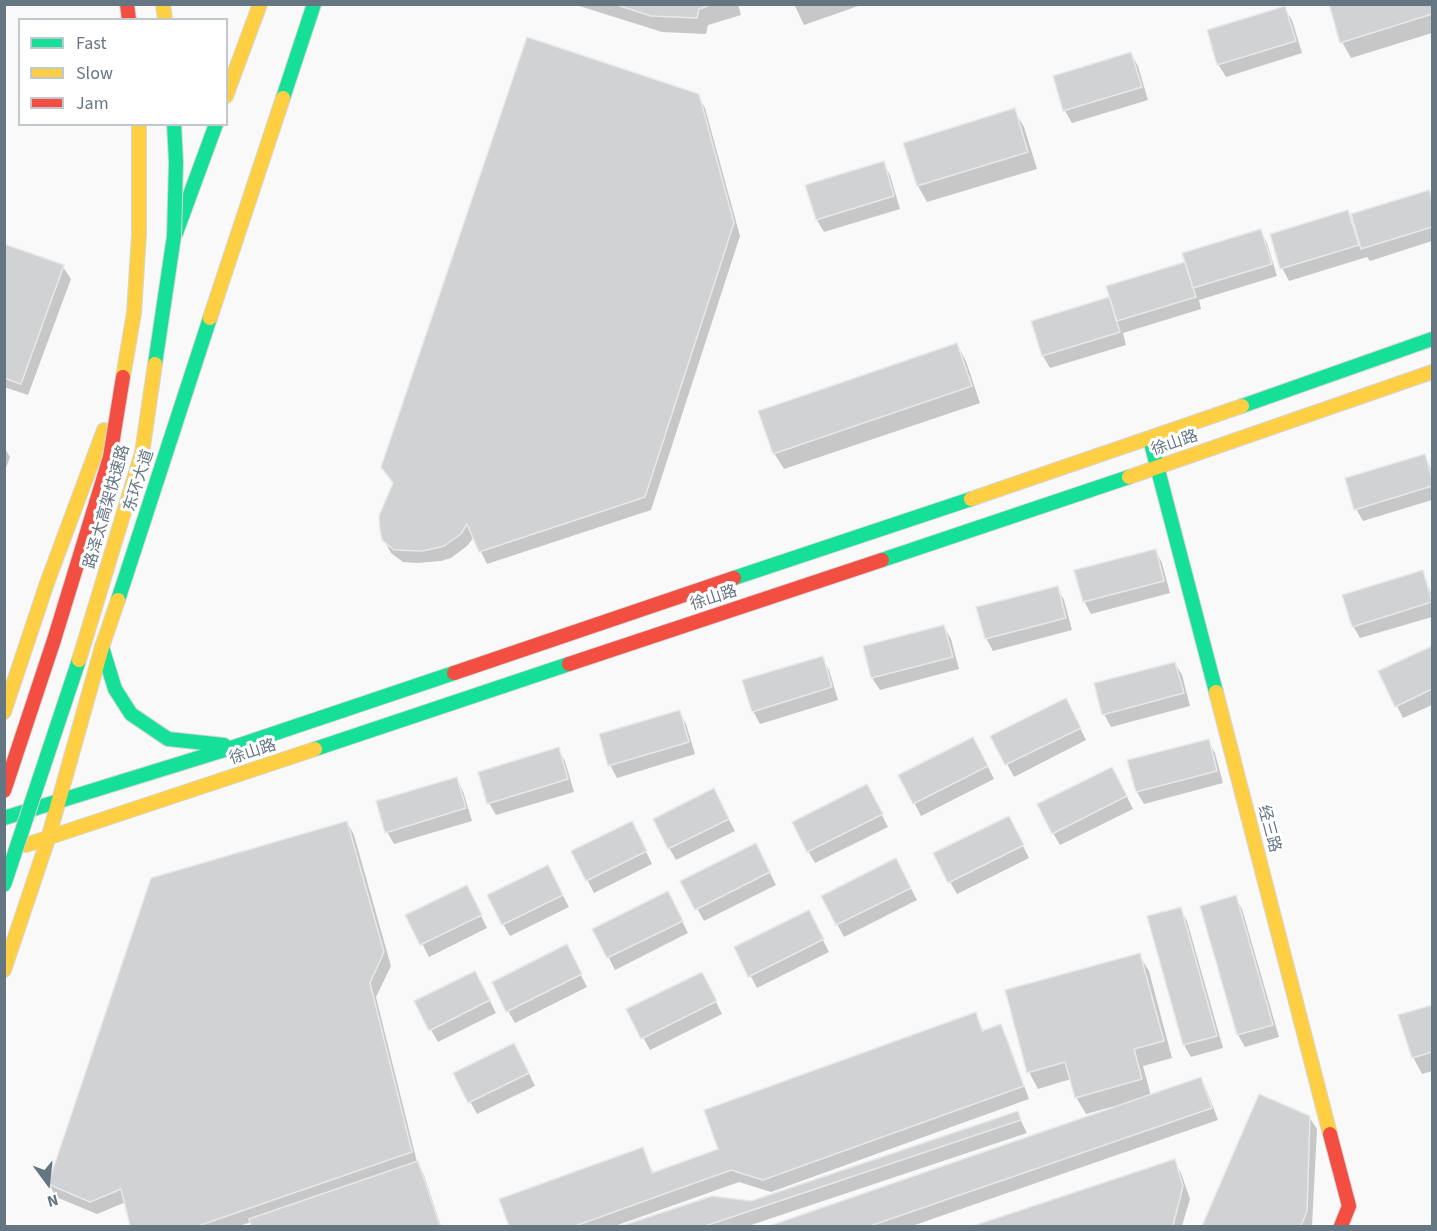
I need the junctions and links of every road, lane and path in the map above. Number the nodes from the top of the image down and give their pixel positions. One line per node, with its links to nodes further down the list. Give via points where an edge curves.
1 (260, 4): 3 (main road)
2 (314, 4): 11 (main road, 东环大道)
3 (228, 91)
4 (139, 126): 14 (main road, 路泽太高架快速路, bridge, via 134,313 110,457)
5 (174, 126): 19 (main road, 路泽太高架快速路, bridge, via 174,236 142,453 83,648)
6 (215, 126): 12 (main road, via 47,583)
7 (1432, 339): 9 (main road, 徐山路)
8 (1432, 372): 10 (main road, 徐山路)
9 (1150, 438): 10 (main road, 经三路); 13 (main road, 徐山路)
10 (1157, 468): 17 (main road, 徐山路); 21 (main road, 经三路, via 1349,1206)
11 (102, 647): 13 (main road, via 115,689 131,714 168,739); 15 (main road, 东环大道)
12 (4, 712)
13 (237, 746): 15 (main road, 徐山路)
14 (4, 791)
15 (58, 802): 16 (main road, 徐山路); 17 (main road, 东环大道)
16 (4, 818)
17 (48, 839): 18 (main road, 徐山路); 20 (main road, 东环大道)
18 (4, 852)
19 (4, 885)
20 (4, 970)
21 (1341, 1227)

